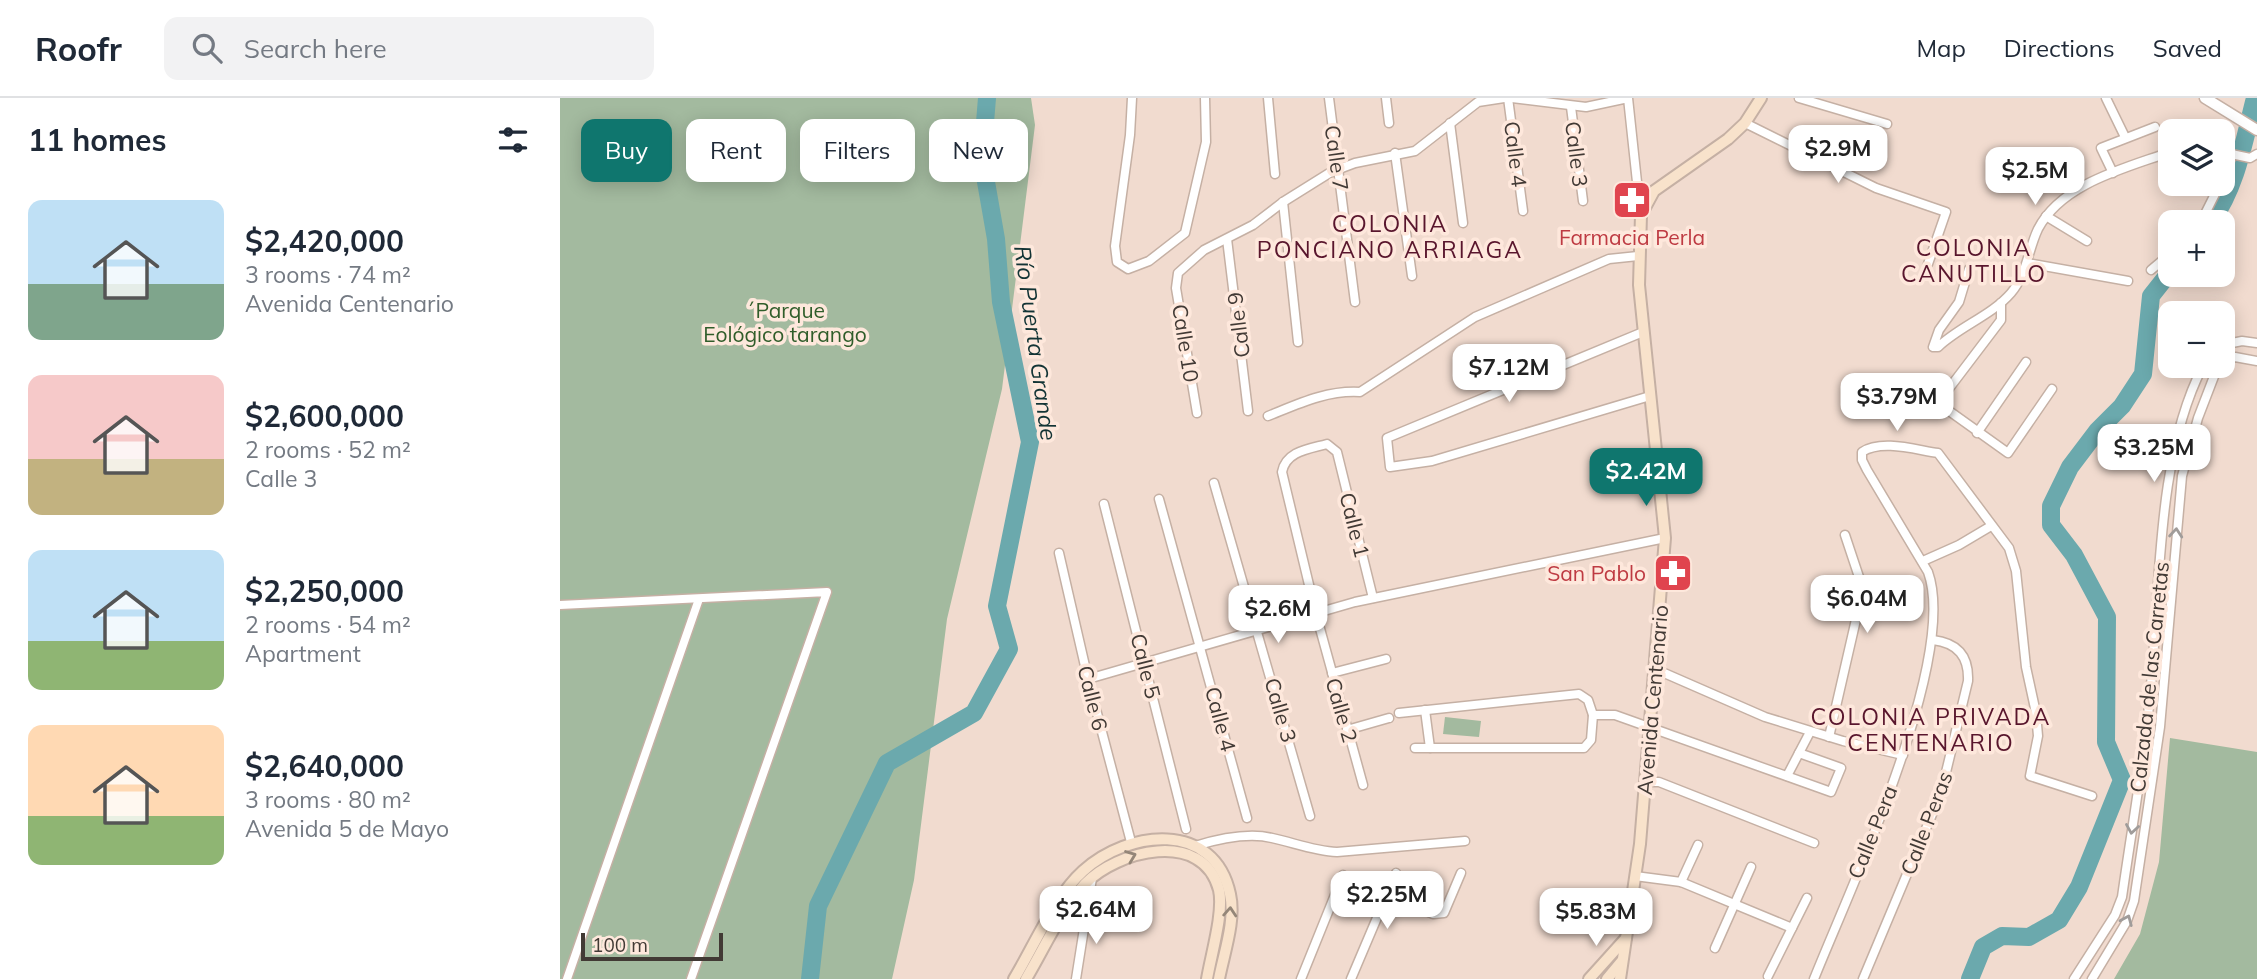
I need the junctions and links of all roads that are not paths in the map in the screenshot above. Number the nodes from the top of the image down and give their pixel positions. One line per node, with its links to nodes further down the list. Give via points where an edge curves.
1 (1132, 98): 2 (street, via 1115,246 1117,262 1128,269 1170,247 1185,233 1206,142)
2 (1205, 98)
3 (1268, 98): 26 (street)
4 (1329, 98): 24 (street, Calle 7)
5 (1386, 98): 13 (street)
6 (1508, 98): 12 (street); 14 (street, via 1478,102); 30 (street, Calle 4)
7 (1628, 98): 12 (street); 29 (street, via 1637,182)
8 (1761, 98): 15 (main road)
9 (1799, 98): 16 (street)
10 (2106, 98): 19 (street)
11 (2205, 98): 18 (street)
12 (1571, 107): 27 (street, Calle 3)
13 (1389, 123)
14 (1450, 123): 20 (street, via 1415,151); 32 (street)
15 (1745, 123): 29 (main road, via 1665,182); 37 (street, via 1876,187 1946,212)
16 (1887, 124)
17 (2155, 127): 19 (street)
18 (2257, 130)
19 (2125, 138): 25 (street, via 2101,148)
20 (1395, 153): 24 (street); 41 (street)
21 (2235, 154): 23 (street)
22 (2158, 156): 25 (street)
23 (2254, 156)
24 (1339, 168): 28 (street); 43 (street, Calle 7)
25 (2113, 173): 31 (street, via 2083,186)
26 (1275, 174)
27 (1583, 201)
28 (1283, 202): 33 (street); 46 (street)
29 (1646, 203): 35 (main road, Avenida Centenario)
30 (1523, 211)
31 (2046, 216): 34 (street); 36 (street)
32 (1463, 223)
33 (1227, 239): 56 (street, Calle 9); 57 (street, Calle 10, via 1205,250 1178,273)
34 (2087, 241)
35 (1638, 259): 45 (main road, Avenida Centenario); 58 (street, via 1609,259 1475,317 1360,392 1313,398)
36 (2027, 263): 42 (street); 44 (street, via 2018,284)
37 (1928, 264)
38 (2158, 264): 40 (street)
39 (1969, 269): 44 (street, via 1959,302 1933,346 1938,347)
40 (2151, 270)
41 (1412, 276)
42 (2128, 281)
43 (1355, 302)
44 (2001, 303): 59 (street, via 2002,316 1938,403)
45 (1643, 332): 55 (main road, Avenida Centenario); 55 (street, via 1387,438 1390,467 1432,461)
46 (1298, 342)
47 (2235, 342): 48 (street)
48 (2257, 343)
49 (2235, 357): 50 (street)
50 (2257, 361)
51 (2026, 362): 59 (street)
52 (2198, 378): 134 (street, Calzada de las Carretas, one-way to 134, via 2170,474 2148,726 2122,897)
53 (2213, 378): 135 (street, Calzada de las Carretas, one-way to 53, via 2134,901 2160,727 2182,476)
54 (2052, 389): 59 (street, via 2008,453)
55 (1650, 396): 66 (main road, Avenida Centenario)
56 (1248, 411)
57 (1197, 413)
58 (1268, 416)
59 (1977, 433)
60 (1282, 471): 69 (street, Calle 1, via 1287,459 1298,452 1327,444 1337,452); 72 (street, Calle 2)
61 (1214, 483): 73 (street, Calle 3)
62 (1159, 499): 75 (street, Calle 4)
63 (1104, 504): 77 (street, Calle 5)
64 (1991, 526): 68 (street); 68 (street, Calle Pera, via 1938,453 1871,446 1862,452 1861,460); 96 (street, via 2009,548 2016,571 2038,736 2030,776)
65 (1845, 535): 88 (street, via 1863,589)
66 (1665, 538): 69 (street); 78 (main road, Avenida Centenario)
67 (1059, 553): 80 (street, Calle 6)
68 (1923, 561): 74 (street, Calle Pera, via 1934,588)
69 (1373, 598): 72 (street)
70 (699, 599): 71 (street); 120 (street); 121 (street, via 827,592)
71 (560, 604)
72 (1316, 614): 73 (street); 79 (street, Calle 2)
73 (1258, 629): 75 (street); 97 (street, Calle 3)
74 (1933, 640): 92 (street, Calle Pera); 133 (street, Calle Peras, via 1964,655 1968,681 1941,793)
75 (1201, 645): 77 (street); 98 (street, Calle 4)
76 (1386, 659): 79 (street)
77 (1146, 662): 80 (street); 99 (street, Calle 5)
78 (1656, 669): 85 (main road, Avenida Centenario); 87 (street)
79 (1332, 673): 86 (street, Calle 2)
80 (1088, 679): 101 (street, Calle 6)
81 (1424, 710): 82 (street); 83 (street, via 1579,694 1588,700); 90 (street)
82 (1399, 713)
83 (1593, 715): 85 (street, via 1615,715); 90 (street, via 1591,740 1584,748)
84 (1390, 718): 86 (street)
85 (1650, 728): 93 (street); 94 (main road, Avenida Centenario)
86 (1347, 730): 95 (street, Calle 2)
87 (1810, 732): 88 (street); 91 (street)
88 (1829, 737): 92 (street)
89 (1415, 748): 90 (street)
90 (1430, 748)
91 (1799, 753): 93 (street); 93 (street, via 1841,768 1831,792)
92 (1903, 755): 132 (street, Calle Pera)
93 (1787, 776)
94 (1646, 782): 102 (street, via 1659,782); 109 (main road, Avenida Centenario)
95 (1363, 785)
96 (2092, 796)
97 (1310, 816)
98 (1247, 818)
99 (1186, 829)
100 (1465, 841): 104 (street, via 1317,852 1253,836)
101 (1131, 842): 104 (main road, via 1167,839); 122 (main road, via 1079,875)
102 (1814, 843)
103 (1698, 845): 111 (street)
104 (1195, 846): 126 (main road, one-way to 104, via 1230,896 1218,866)
105 (1751, 867): 114 (street)
106 (1396, 873): 112 (street)
107 (1461, 873): 112 (street, via 1447,909 1438,914)
108 (1343, 874): 127 (street)
109 (1635, 876): 111 (street); 116 (main road, Avenida Centenario)
110 (1092, 878): 123 (main road, via 1077,894); 124 (street); 125 (main road, one-way to 125, via 1120,860 1152,850 1185,855 1205,867 1220,893)
111 (1681, 882): 114 (street)
112 (1387, 894): 128 (street)
113 (1807, 898): 115 (street)
114 (1734, 904): 115 (street); 117 (street)
115 (1792, 928): 119 (street)
116 (1626, 937): 118 (main road, Avenida Centenario); 129 (main road)
117 (1715, 948)
118 (1622, 961): 130 (main road); 131 (main road, Avenida Centenario)
119 (1768, 976)
120 (567, 979)
121 (691, 979)
122 (1014, 979)
123 (1026, 979)
124 (1076, 979)
125 (1207, 979)
126 (1219, 979)
127 (1301, 979)
128 (1351, 979)
129 (1589, 979)
130 (1607, 979)
131 (1620, 979)
132 (1814, 979)
133 (1863, 979)
134 (2074, 979)
135 (2092, 979)

